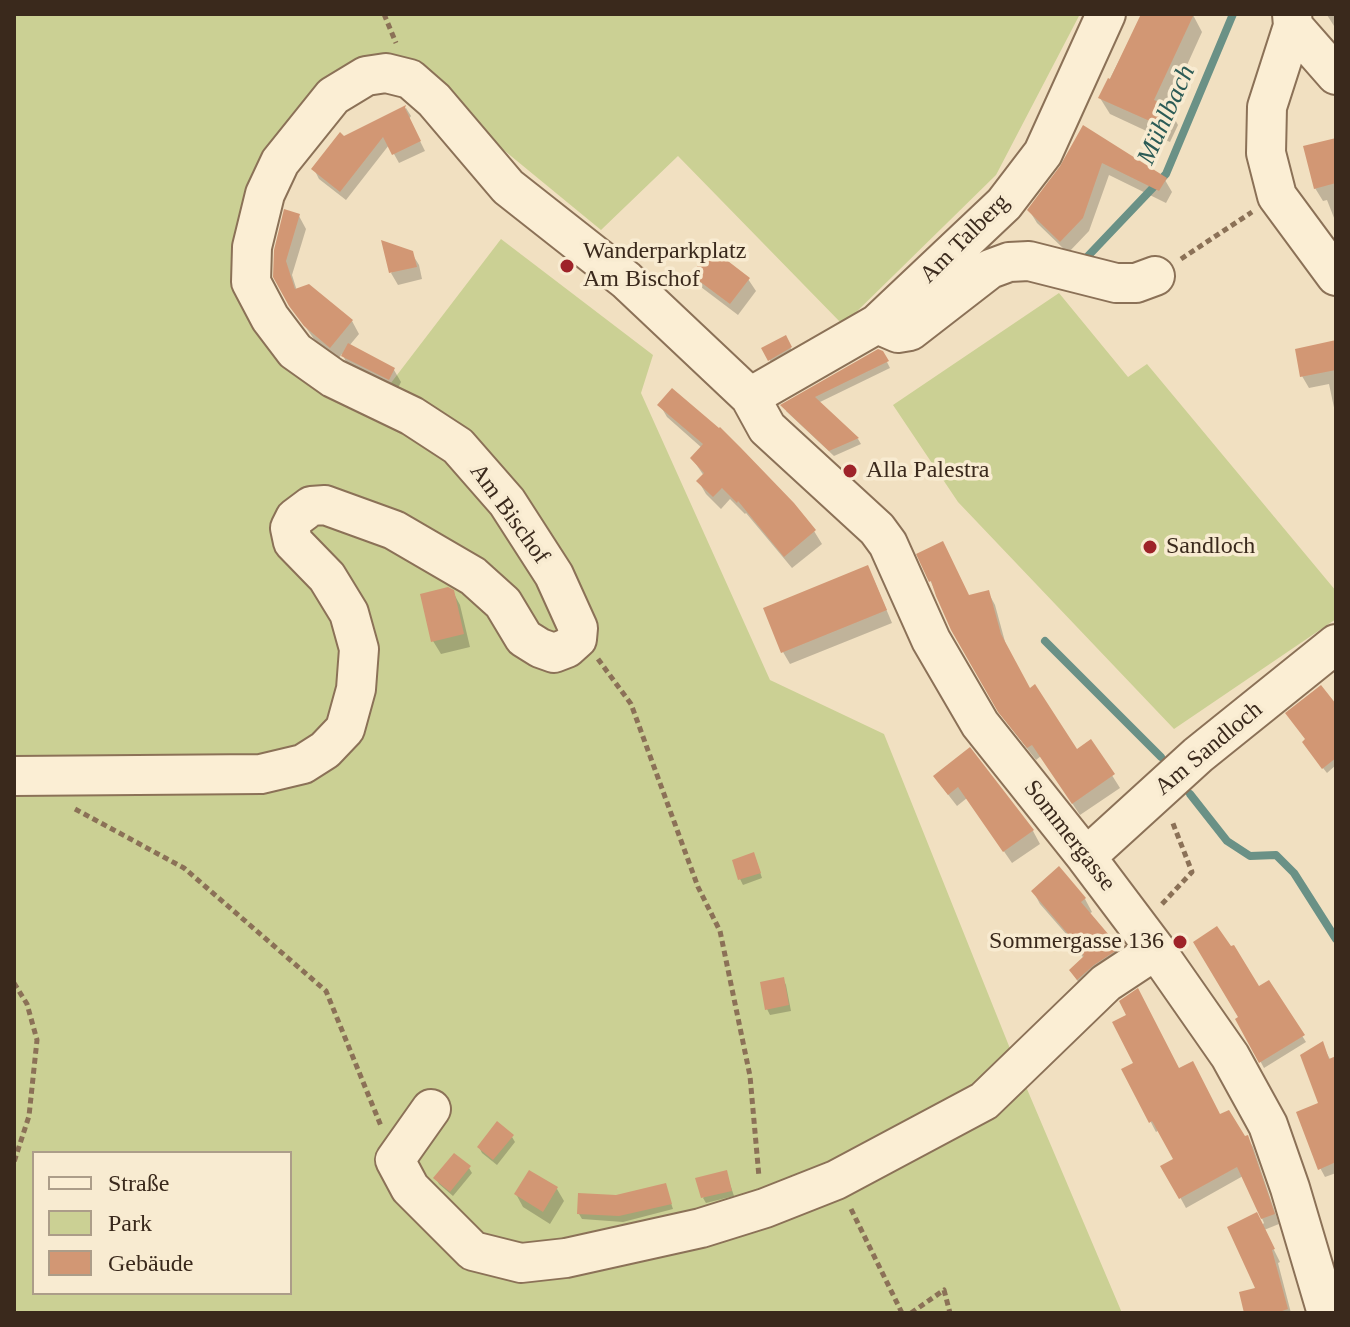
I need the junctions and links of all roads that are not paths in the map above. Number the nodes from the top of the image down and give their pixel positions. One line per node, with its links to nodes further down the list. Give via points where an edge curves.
1 (1106, 14): 6 (street, Am Talberg, via 1043,153 1004,204)
2 (1293, 20): 3 (street); 5 (street, via 1267,107 1266,153 1277,196)
3 (1336, 75)
4 (1155, 276): 6 (street, via 1116,283 1029,261 1009,262 990,269 910,331 898,333)
5 (1336, 276)
6 (877, 324): 7 (street, Am Talberg)
7 (750, 397): 9 (street, Am Bischof, via 626,280 508,187 410,79 386,73 366,76 333,96 280,162 265,194 252,247 251,282 295,351 333,378 412,416 458,446 507,502 554,575 578,628 577,639 554,653 540,648 524,638 503,603 473,576 394,530 325,505 311,506 295,518 290,528 293,542 327,577 349,613 359,649 345,729 325,750 303,764 261,774); 10 (street, Sommergasse, via 767,428 888,544 931,640 980,724)
8 (1336, 644): 10 (street, Am Sandloch, via 1198,755)
9 (14, 776)
10 (1086, 857): 11 (street, Sommergasse)
11 (1148, 939): 12 (street, via 984,1101 836,1180 686,1232 521,1263 473,1251 410,1188 395,1160); 13 (street, Sommergasse, via 1230,1056 1268,1125)
12 (431, 1109)
13 (1327, 1313)

